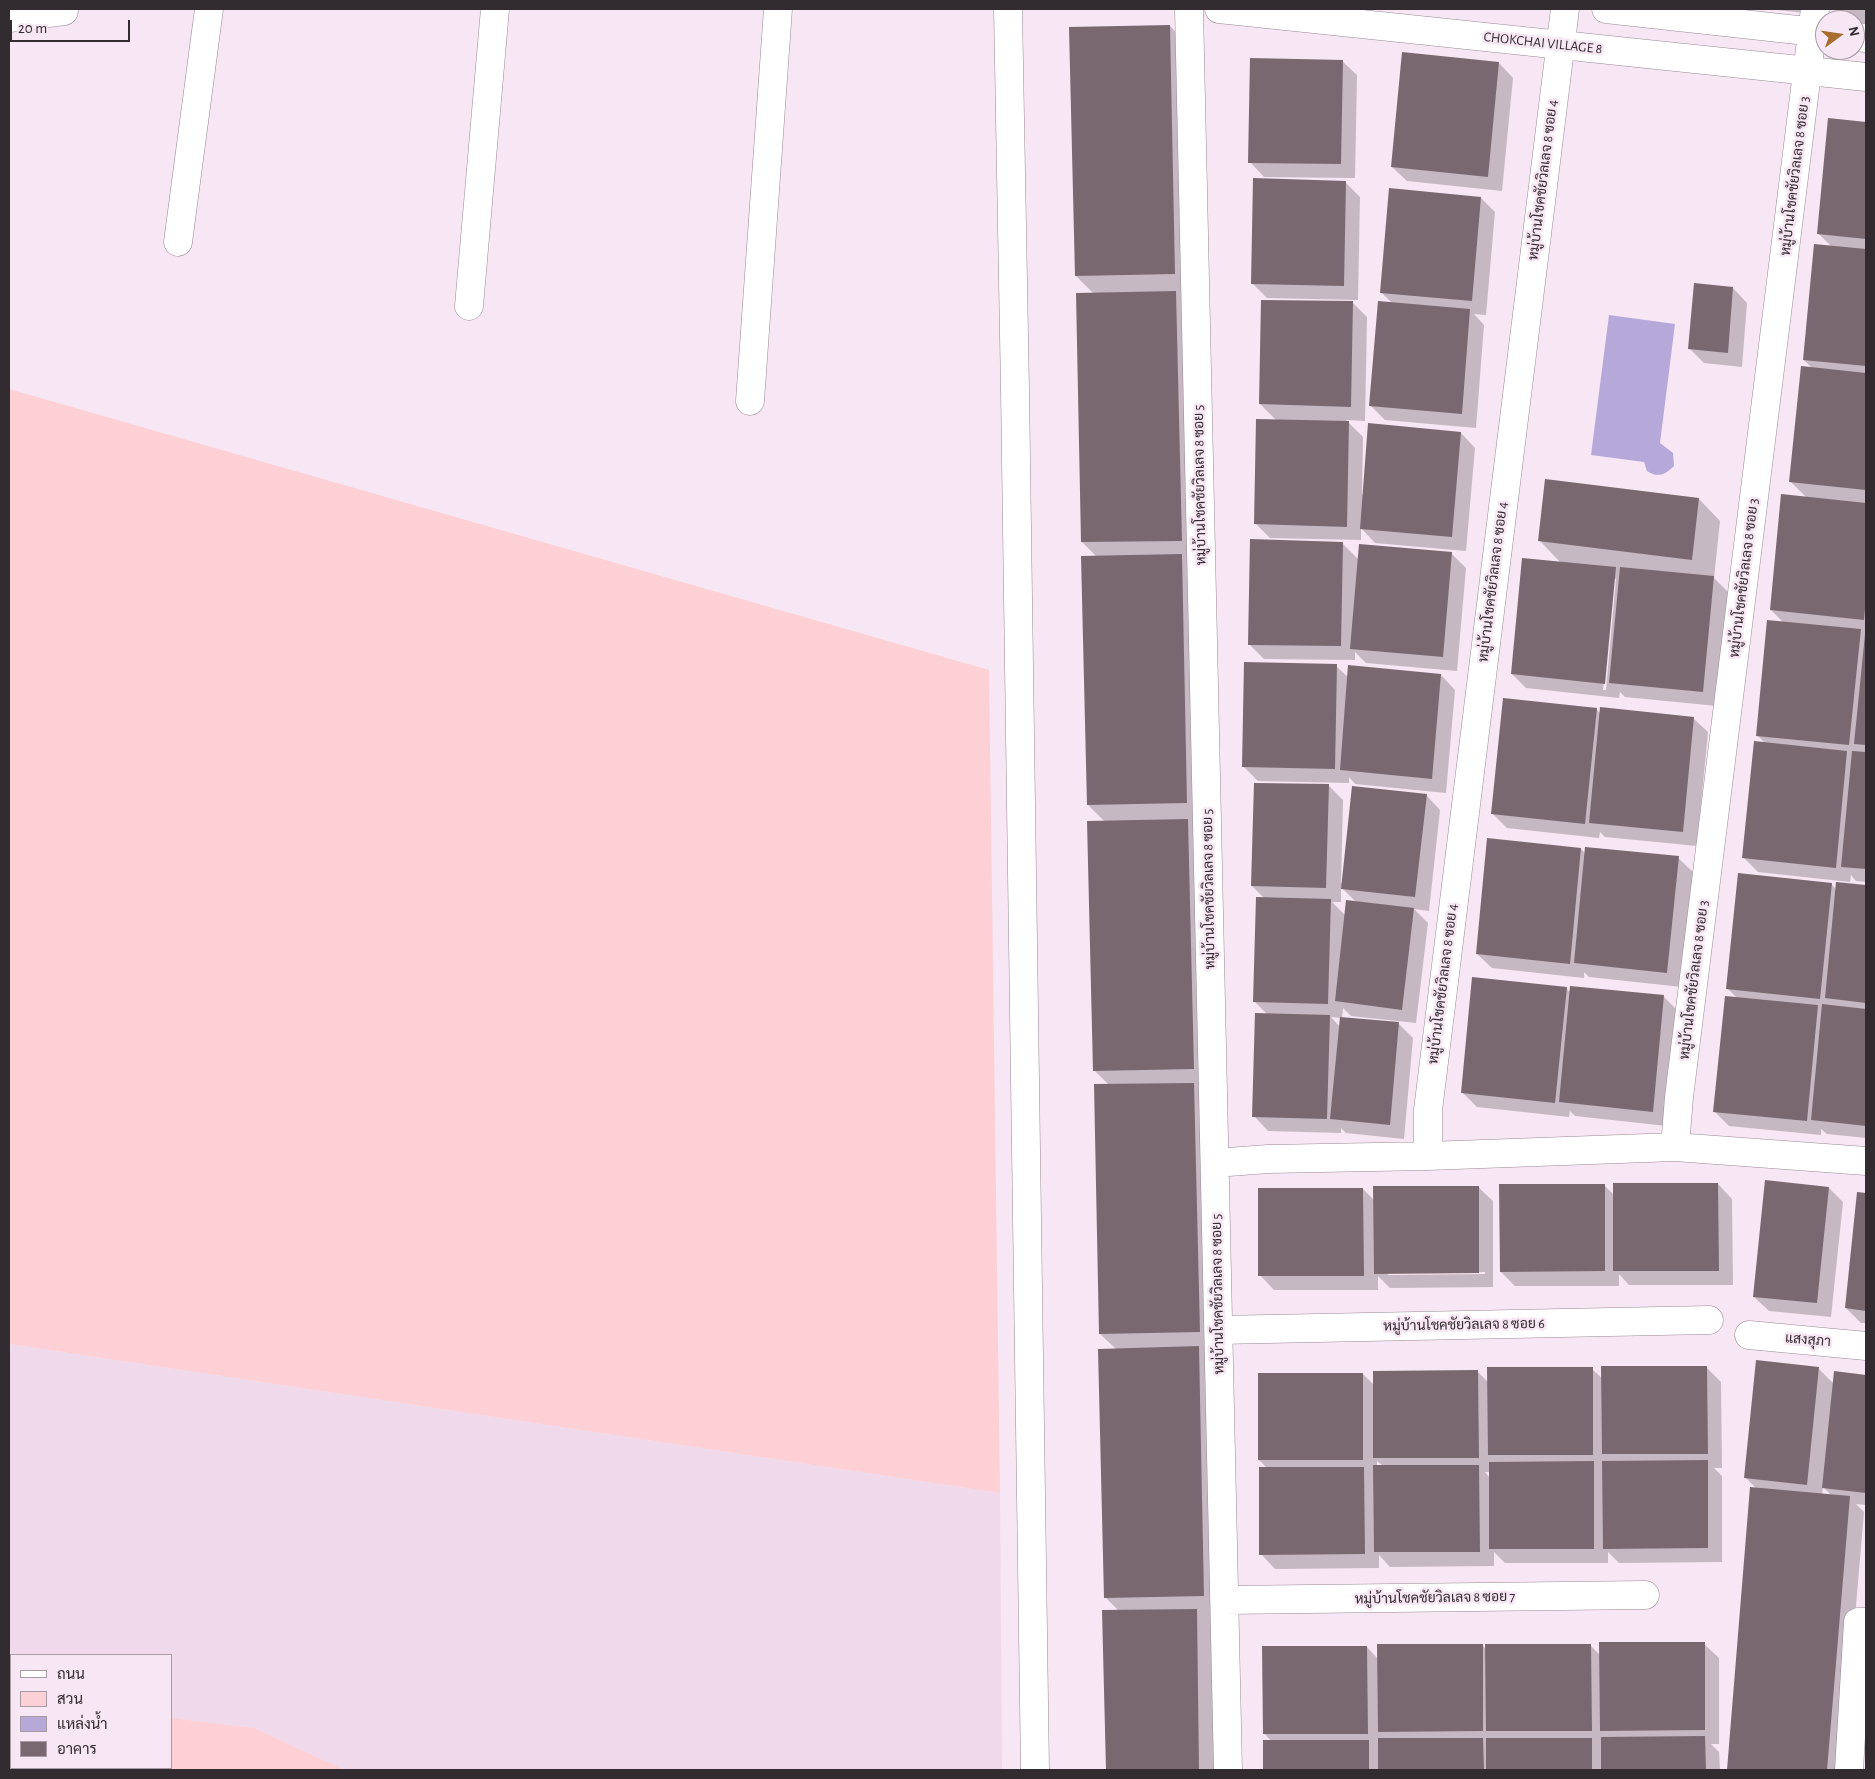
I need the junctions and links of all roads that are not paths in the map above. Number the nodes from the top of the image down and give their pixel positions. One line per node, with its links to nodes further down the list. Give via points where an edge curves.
1 (209, 9): 16 (street)
2 (495, 9): 17 (street)
3 (778, 9): 18 (street)
4 (1008, 9): 30 (street)
5 (1190, 9): 22 (street, หมู่บ้านโชคชัยวิลเลจ 8 ซอย 5)
6 (1219, 9): 13 (street, CHOKCHAI VILLAGE 8)
7 (1565, 9): 13 (street, หมู่บ้านโชคชัยวิลเลจ 8 ซอย 4)
8 (1606, 9): 11 (street)
9 (64, 11): 10 (street)
10 (9, 18)
11 (1815, 25)
12 (1815, 39): 14 (street, หมู่บ้านโชคชัยวิลเลจ 8 ซอย 3)
13 (1560, 45): 14 (street, CHOKCHAI VILLAGE 8); 20 (street, หมู่บ้านโชคชัยวิลเลจ 8 ซอย 4, via 1428,1110)
14 (1808, 71): 15 (street, CHOKCHAI VILLAGE 8); 19 (street, หมู่บ้านโชคชัยวิลเลจ 8 ซอย 3)
15 (1866, 77)
16 (178, 242)
17 (469, 306)
18 (750, 401)
19 (1675, 1148): 20 (street); 21 (street)
20 (1428, 1156): 22 (street)
21 (1866, 1161)
22 (1215, 1163): 24 (street, หมู่บ้านโชคชัยวิลเลจ 8 ซอย 5)
23 (1709, 1320): 24 (street, หมู่บ้านโชคชัยวิลเลจ 8 ซอย 6)
24 (1219, 1330): 28 (street, หมู่บ้านโชคชัยวิลเลจ 8 ซอย 5)
25 (1749, 1335): 26 (street, แสงสุภา)
26 (1866, 1346)
27 (1645, 1595): 28 (street, หมู่บ้านโชคชัยวิลเลจ 8 ซอย 7)
28 (1224, 1600): 31 (street, หมู่บ้านโชคชัยวิลเลจ 8 ซอย 5)
29 (1862, 1622): 32 (street)
30 (1035, 1770)
31 (1228, 1770)
32 (1849, 1770)

